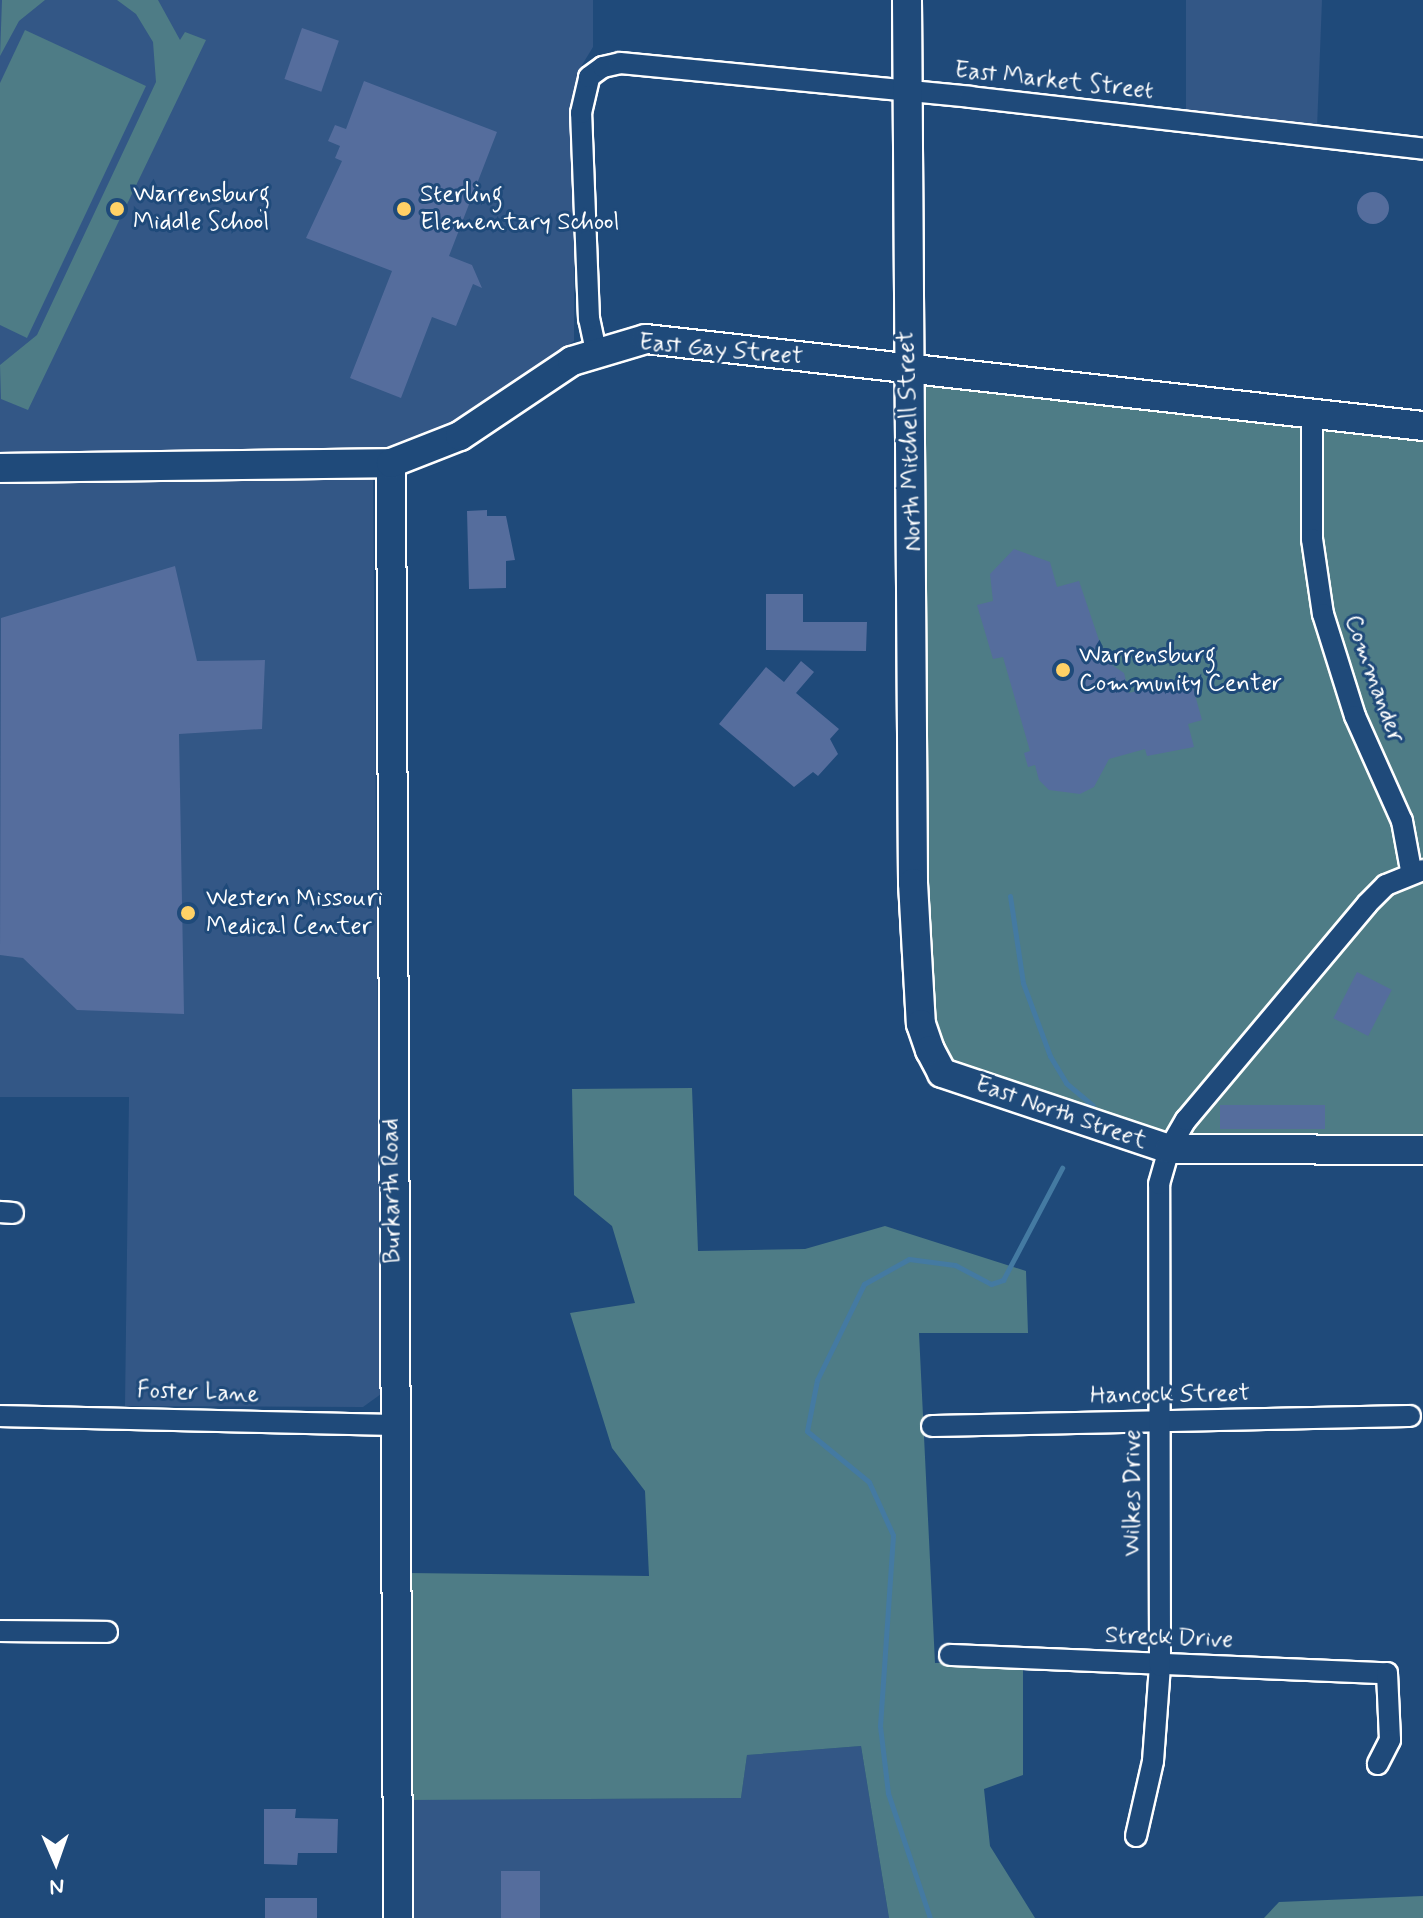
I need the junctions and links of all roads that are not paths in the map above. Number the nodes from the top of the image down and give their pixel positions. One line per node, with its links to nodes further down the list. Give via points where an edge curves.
1 (907, 0): 2 (main road, North Mitchell Street)
2 (905, 92): 3 (street, East Market Street); 4 (street, East Market Street, via 620,63 596,71 586,87 581,113 589,319); 5 (main road, North Mitchell Street)
3 (1423, 149)
4 (596, 351): 5 (main road, East Gay Street, via 646,339); 8 (main road, East Gay Street, via 460,436)
5 (907, 368): 6 (main road, East Gay Street); 11 (main road, North Mitchell Street, via 914,552)
6 (1312, 415): 7 (main road, East Gay Street); 10 (street, Commander, via 1312,539 1323,614 1355,716 1402,821)
7 (1423, 426)
8 (391, 463): 9 (main road, East Gay Street); 17 (main road, Burkarth Road)
9 (0, 468)
10 (1417, 870): 12 (street, Commander, via 1367,904 1186,1120)
11 (913, 883): 12 (main road, East North Street, via 921,1024 942,1073)
12 (1169, 1149): 13 (main road, East North Street); 16 (street, Wilkes Drive, via 1159,1184)
13 (1423, 1150)
14 (0, 1416): 17 (street, Foster Lane)
15 (1410, 1416): 16 (street, Hancock Street)
16 (1158, 1421): 18 (street, Hancock Street); 22 (street, Wilkes Drive)
17 (395, 1425): 25 (main road, Burkarth Road)
18 (932, 1426)
19 (0, 1631): 20 (street)
20 (107, 1632)
21 (950, 1655): 22 (street, Streck Drive)
22 (1160, 1666): 23 (street, Streck Drive, via 1354,1667 1387,1673 1390,1740); 24 (street, Wilkes Drive, via 1153,1761)
23 (1378, 1764)
24 (1136, 1836)
25 (398, 1918)

